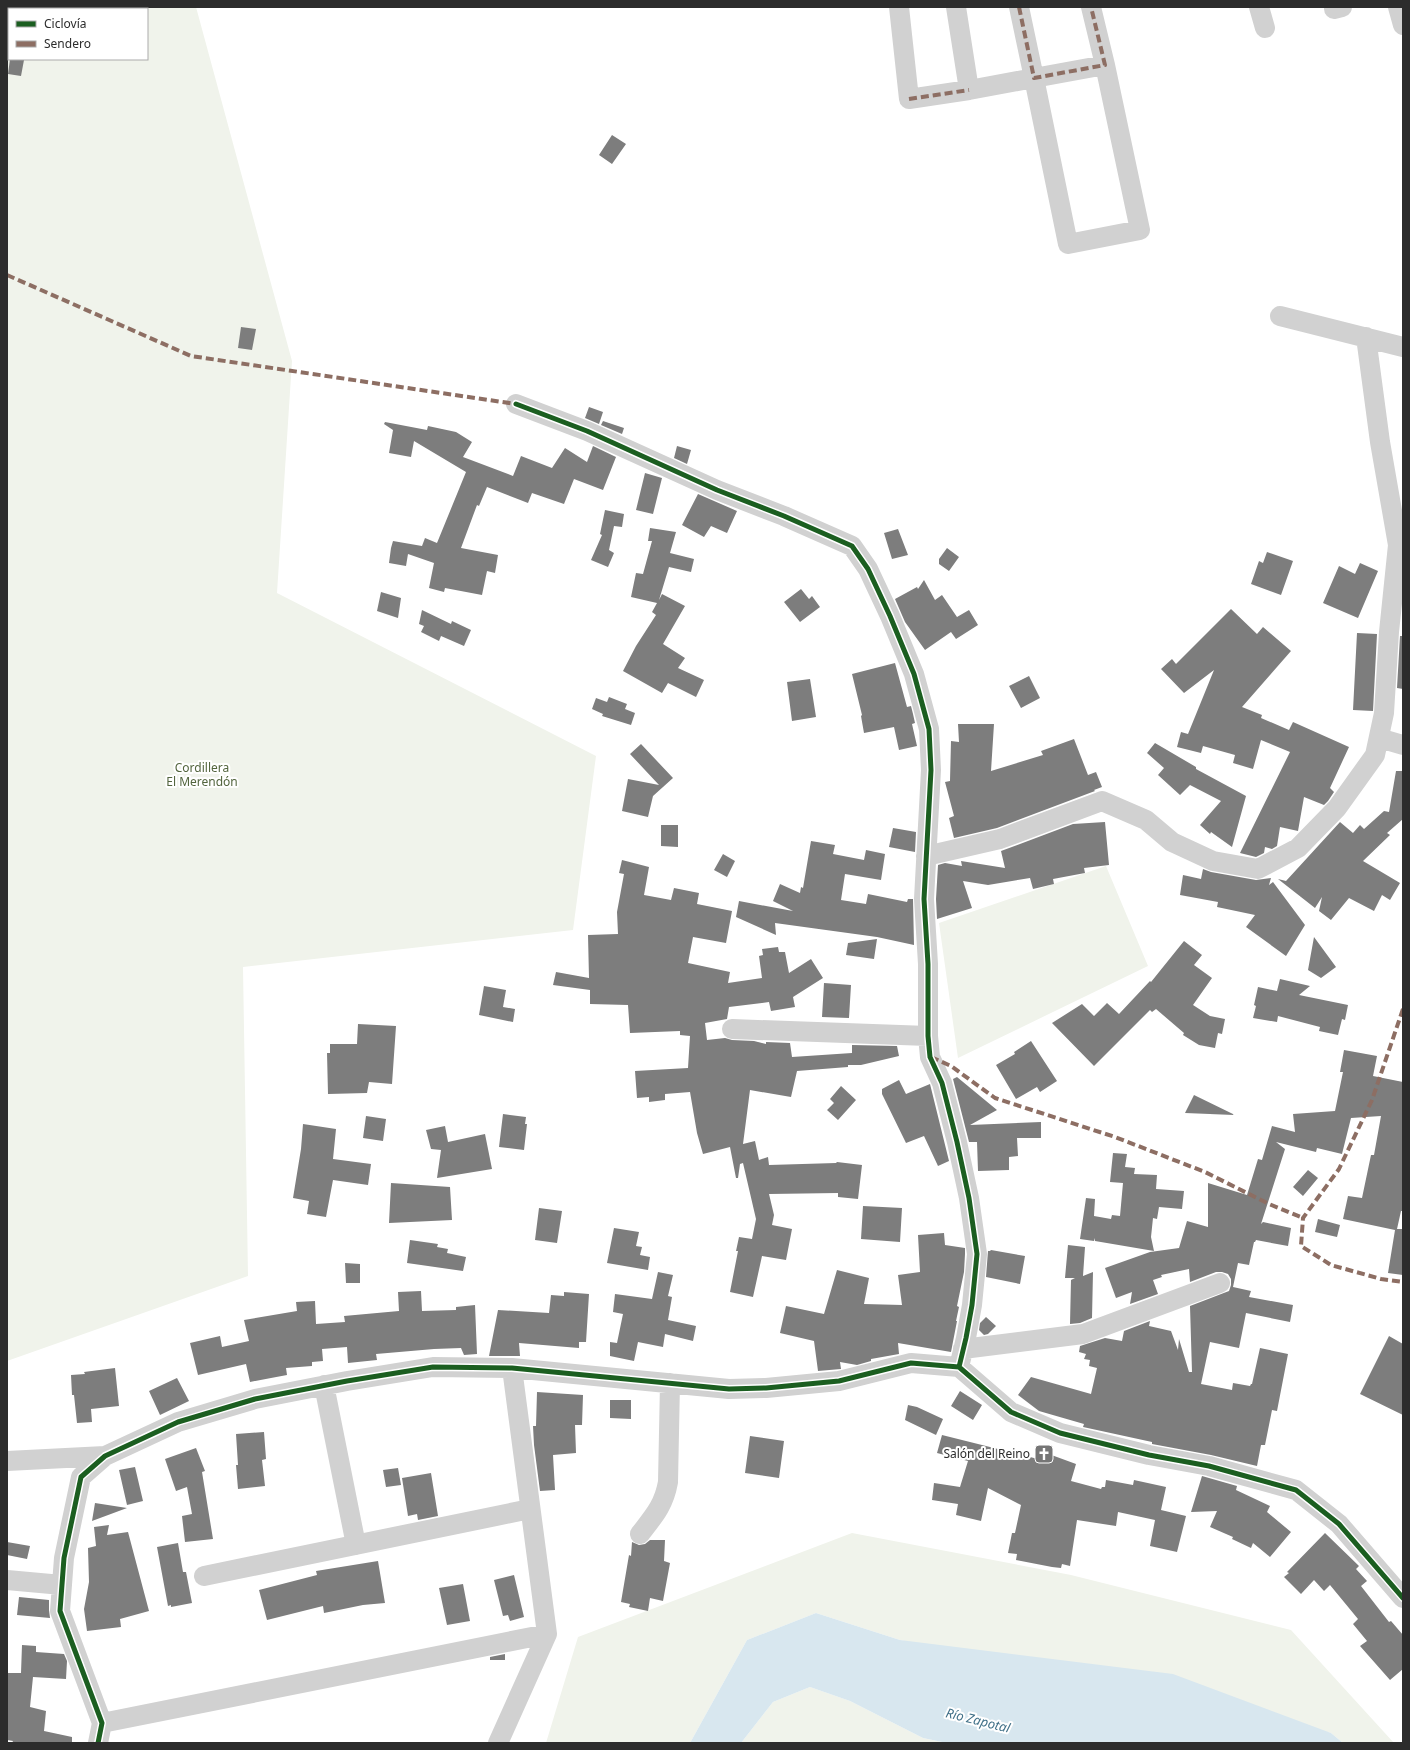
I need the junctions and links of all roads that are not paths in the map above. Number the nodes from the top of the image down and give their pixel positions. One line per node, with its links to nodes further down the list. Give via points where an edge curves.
1 (899, 7): 13 (street, via 909,99)
2 (956, 7): 13 (street)
3 (1019, 7): 12 (street)
4 (1091, 7): 11 (street)
5 (1259, 7): 10 (street)
6 (1334, 7): 7 (street)
7 (1342, 7)
8 (1398, 7): 9 (street)
9 (1403, 25)
10 (1265, 28)
11 (1105, 65): 12 (street); 12 (street, via 1140,230 1068,244)
12 (1034, 78): 13 (street)
13 (969, 90)
14 (1280, 316): 15 (street)
15 (1366, 337): 16 (street); 18 (street, via 1380,442 1398,545 1384,713)
16 (1403, 346)
17 (516, 404): 20 (street, via 587,431 717,490 852,546 868,569 890,616 914,674 929,729 931,770)
18 (1379, 738): 19 (street); 20 (street, via 1375,755 1337,808 1298,848 1258,869 1213,861 1172,842 1146,820 1102,801 1000,839)
19 (1403, 745)
20 (926, 856): 22 (street, via 924,899 928,964)
21 (732, 1028): 22 (street)
22 (928, 1036): 24 (street, via 930,1057 942,1083 969,1198 977,1254 972,1305)
23 (1220, 1283): 24 (street, via 1083,1334)
24 (961, 1358): 26 (street, via 911,1363 839,1381 766,1388 729,1389); 36 (street, via 1011,1412 1060,1433 1149,1455 1209,1466 1296,1490 1339,1524)
25 (512, 1368): 26 (street); 27 (street, via 433,1367); 30 (street)
26 (670, 1384): 31 (street, via 666,1496 658,1512)
27 (324, 1385): 28 (street, via 255,1399 178,1422); 32 (street)
28 (105, 1456): 29 (street); 35 (street, via 81,1477 64,1558)
29 (7, 1461)
30 (530, 1509): 32 (street); 37 (street)
31 (640, 1534)
32 (356, 1545): 33 (street)
33 (204, 1576)
34 (7, 1580): 35 (street)
35 (62, 1585): 38 (street, via 60,1611)
36 (1403, 1598)
37 (547, 1634): 38 (street); 40 (street)
38 (102, 1723): 39 (street)
39 (98, 1743)
40 (498, 1743)

